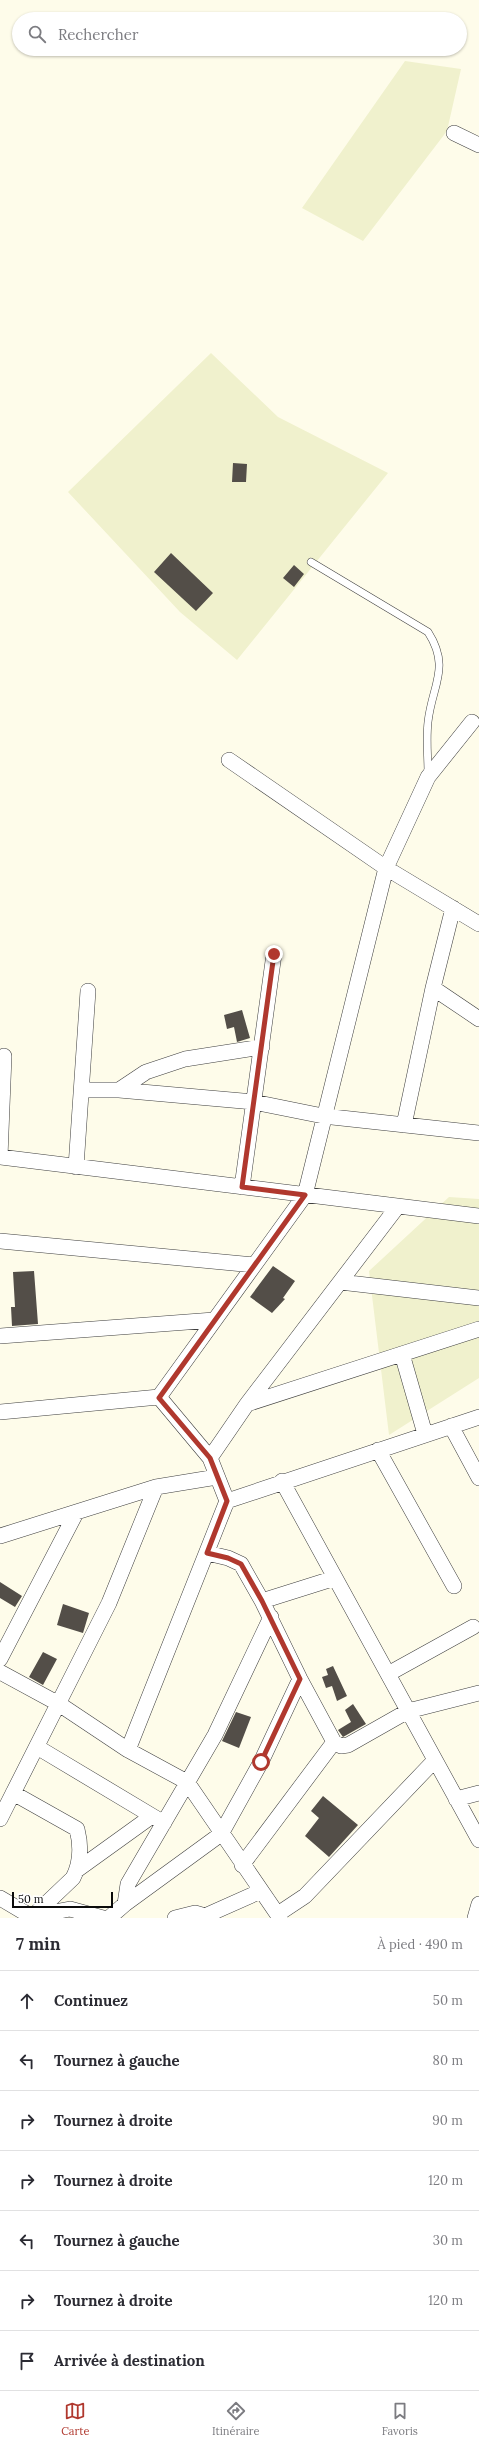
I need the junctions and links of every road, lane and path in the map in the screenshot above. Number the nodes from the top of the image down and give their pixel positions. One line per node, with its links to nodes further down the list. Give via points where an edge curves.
1 (454, 133): 2 (street)
2 (479, 145)
3 (311, 562): 6 (lane, via 428,632 438,646 441,666 428,723)
4 (472, 722): 6 (street)
5 (229, 760): 7 (street)
6 (428, 776): 7 (street)
7 (386, 868): 8 (street); 19 (street)
8 (453, 908): 9 (street); 11 (street)
9 (479, 924)
10 (274, 954): 14 (street)
11 (434, 988): 13 (street); 20 (street)
12 (88, 991): 16 (street)
13 (479, 1019)
14 (262, 1047): 17 (street, via 185,1059 146,1072); 18 (street)
15 (4, 1056): 22 (street)
16 (82, 1090): 17 (street); 23 (street)
17 (119, 1090): 18 (street)
18 (254, 1102): 19 (street); 24 (street)
19 (324, 1116): 20 (street); 25 (street)
20 (404, 1125): 21 (street)
21 (479, 1134)
22 (0, 1157): 23 (street)
23 (76, 1167): 24 (street)
24 (242, 1187): 25 (street)
25 (305, 1195): 26 (street); 29 (street)
26 (398, 1206): 27 (street); 30 (street)
27 (479, 1216)
28 (0, 1241): 29 (street)
29 (254, 1265): 32 (street)
30 (340, 1282): 31 (street); 37 (street)
31 (479, 1298)
32 (214, 1320): 34 (street); 36 (street)
33 (479, 1329): 35 (street)
34 (0, 1336)
35 (402, 1354): 37 (street); 41 (street)
36 (159, 1398): 38 (street); 43 (street)
37 (248, 1404): 43 (street)
38 (0, 1412)
39 (479, 1417): 40 (street)
40 (451, 1426): 41 (street); 45 (street)
41 (425, 1434): 42 (street)
42 (378, 1450): 46 (street); 53 (street)
43 (210, 1458): 44 (street)
44 (218, 1477): 47 (street); 48 (street)
45 (479, 1478)
46 (282, 1482): 48 (street); 52 (street)
47 (156, 1487): 49 (street); 62 (street, via 109,1603)
48 (227, 1501): 51 (street)
49 (76, 1513): 50 (street); 57 (street)
50 (0, 1536)
51 (207, 1553): 54 (street, via 241,1564); 66 (street)
52 (335, 1578): 54 (street); 59 (street)
53 (454, 1586)
54 (262, 1601): 55 (street)
55 (271, 1618): 60 (street); 68 (street, via 214,1735)
56 (473, 1627): 59 (street)
57 (0, 1659)
58 (0, 1672): 62 (street)
59 (388, 1674): 63 (street)
60 (300, 1679): 64 (street); 74 (street, via 261,1762)
61 (479, 1693): 63 (street)
62 (59, 1704): 65 (street); 66 (street)
63 (408, 1711): 64 (street, via 348,1745 341,1746); 67 (street)
64 (334, 1742): 76 (street)
65 (36, 1747): 70 (street); 73 (street)
66 (128, 1750): 68 (street)
67 (435, 1760): 71 (street); 83 (street, via 305,1896)
68 (187, 1782): 73 (street); 74 (street)
69 (479, 1793): 71 (street)
70 (7, 1798): 72 (street); 77 (street, via 77,1829)
71 (456, 1799): 75 (street)
72 (0, 1819)
73 (158, 1820): 77 (street); 80 (street, via 128,1884)
74 (221, 1834): 76 (street); 80 (street)
75 (479, 1840)
76 (242, 1865): 78 (street)
77 (77, 1870): 84 (street, via 73,1878)
78 (261, 1891): 82 (street); 83 (street)
79 (0, 1898): 84 (street)
80 (125, 1904): 86 (street)
81 (479, 1904): 88 (street)
82 (209, 1916): 87 (street, via 195,1913)
83 (279, 1916)
84 (31, 1917): 85 (street, via 39,1913 70,1909)
85 (103, 1918)
86 (109, 1918)
87 (175, 1918)
88 (475, 1918)

